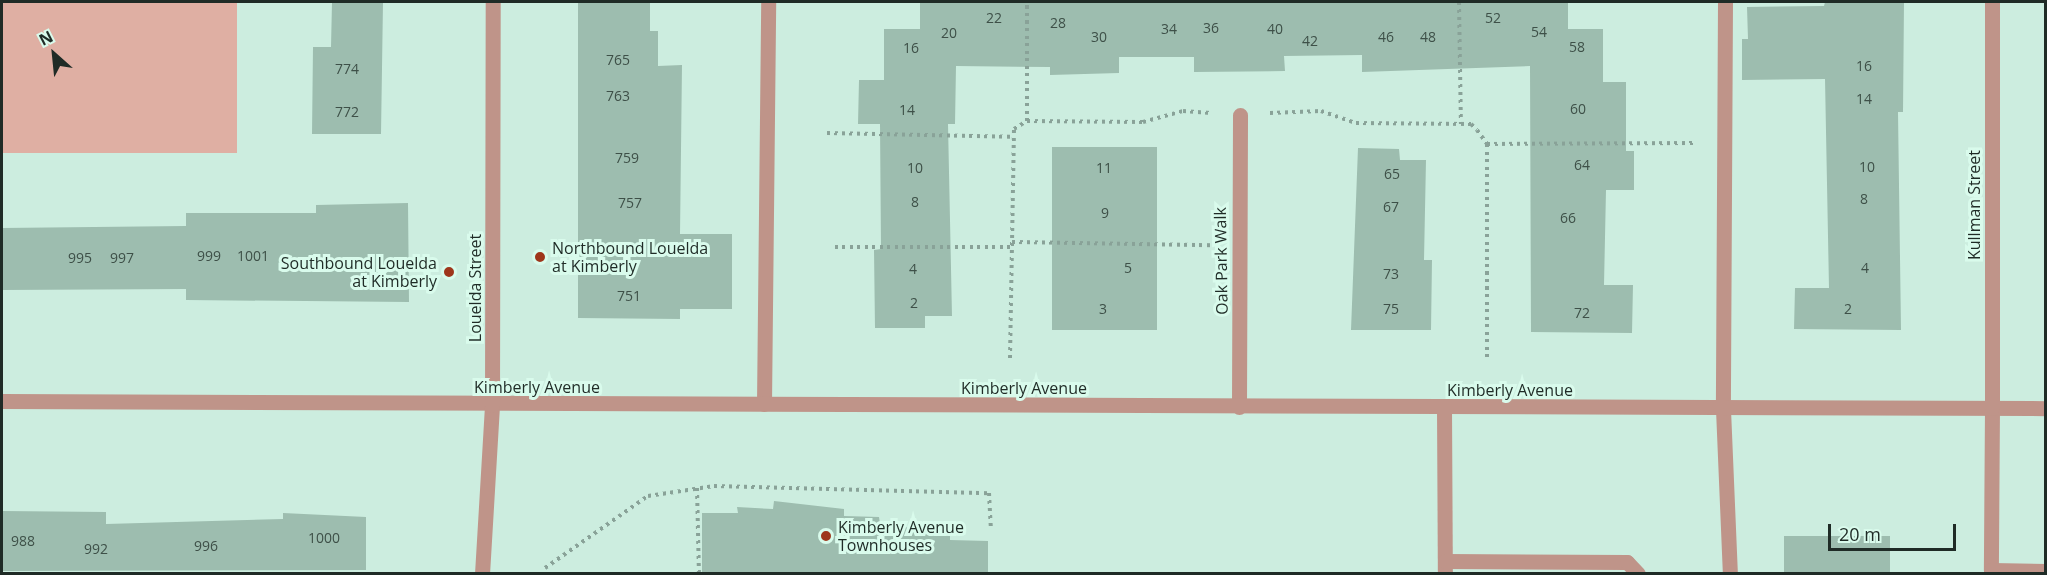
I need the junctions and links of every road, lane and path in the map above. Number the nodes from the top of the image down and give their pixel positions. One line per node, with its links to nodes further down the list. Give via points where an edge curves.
1 (494, 2): 18 (street, Louelda Street)
2 (768, 2): 17 (street)
3 (1027, 2): 8 (path)
4 (1459, 2): 9 (path)
5 (1725, 2): 12 (street)
6 (1992, 2): 21 (street, Kullman Street)
7 (1240, 115): 14 (street, Oak Park Walk)
8 (1027, 121)
9 (1461, 124)
10 (827, 133): 11 (path)
11 (1011, 136)
12 (1724, 143): 13 (path); 23 (street)
13 (1487, 144)
14 (1238, 245): 15 (path); 19 (street, Oak Park Walk)
15 (835, 247)
16 (2, 401): 18 (street, Kimberly Avenue)
17 (764, 404): 18 (street, Kimberly Avenue); 19 (street, Kimberly Avenue)
18 (492, 405): 29 (street, Louelda Street)
19 (1239, 407): 20 (street, Kimberly Avenue)
20 (1444, 408): 23 (street, Kimberly Avenue); 26 (street)
21 (1992, 408): 22 (street, Kimberly Avenue); 23 (street, Kimberly Avenue); 28 (street, Kullman Street, via 1990,570)
22 (2046, 408)
23 (1723, 409): 32 (street)
24 (697, 488): 25 (path, via 989,493); 27 (path, via 648,496); 30 (path)
25 (991, 527)
26 (1445, 567): 31 (street, via 1627,562)
27 (545, 568)
28 (2046, 571)
29 (482, 573)
30 (699, 573)
31 (1638, 573)
32 (1730, 573)

